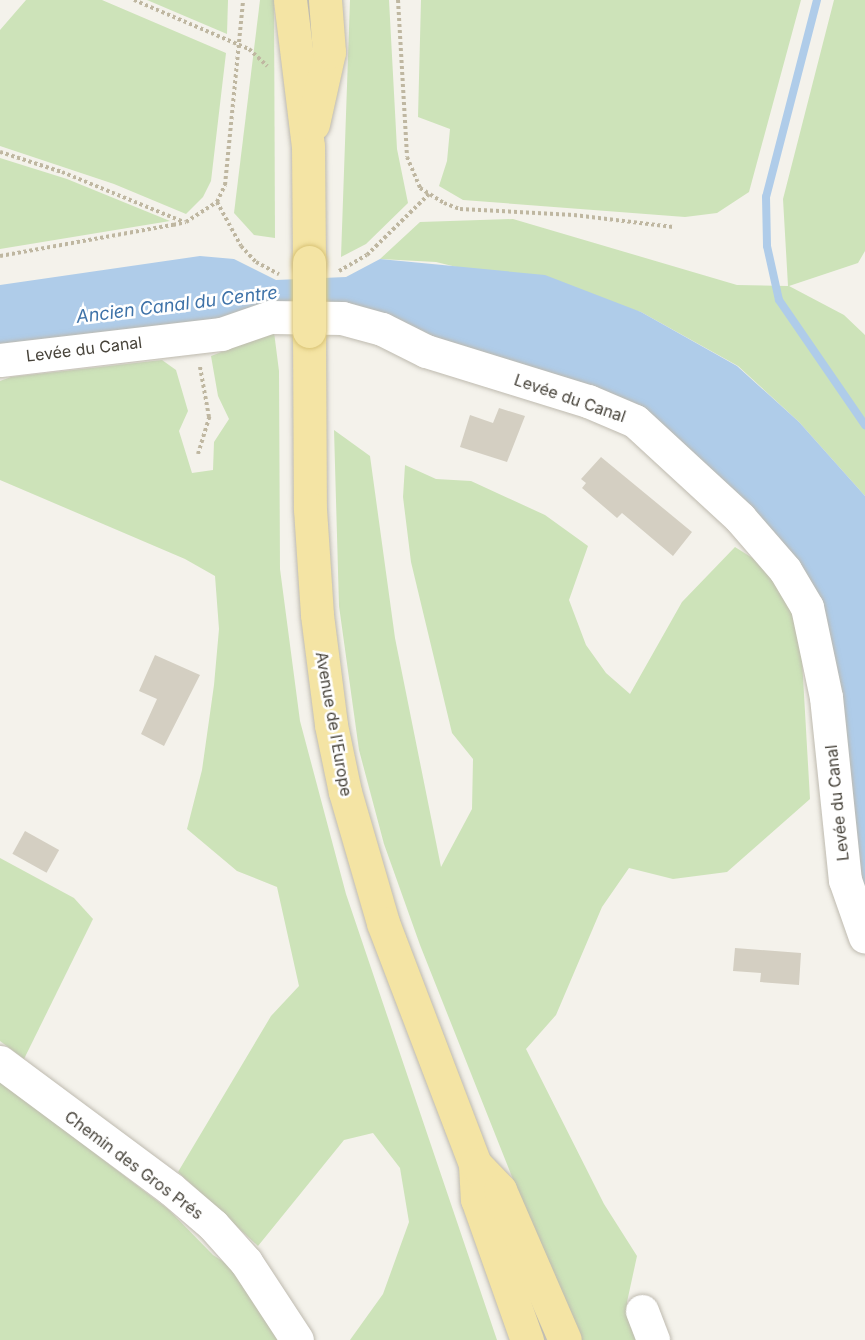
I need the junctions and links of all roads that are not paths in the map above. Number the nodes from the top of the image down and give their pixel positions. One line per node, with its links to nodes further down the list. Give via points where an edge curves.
1 (290, 0): 3 (main road)
2 (325, 0): 3 (main road, via 328,52)
3 (308, 146): 7 (main road, Avenue de l'Europe, bridge, via 310,509 317,615 332,725 345,792 383,923)
4 (0, 360): 5 (street, Levée du Canal, via 221,334 270,317 342,318 382,329 426,351 588,401 634,421 740,518 784,570 807,607 826,698 845,880)
5 (865, 937)
6 (0, 1062): 8 (street, Chemin des Gros Prés, via 171,1188 213,1225 246,1262)
7 (475, 1164): 9 (main road, Avenue de l'Europe, via 477,1199); 10 (main road, Avenue de l'Europe, via 500,1190)
8 (297, 1340)
9 (527, 1340)
10 (565, 1340)

